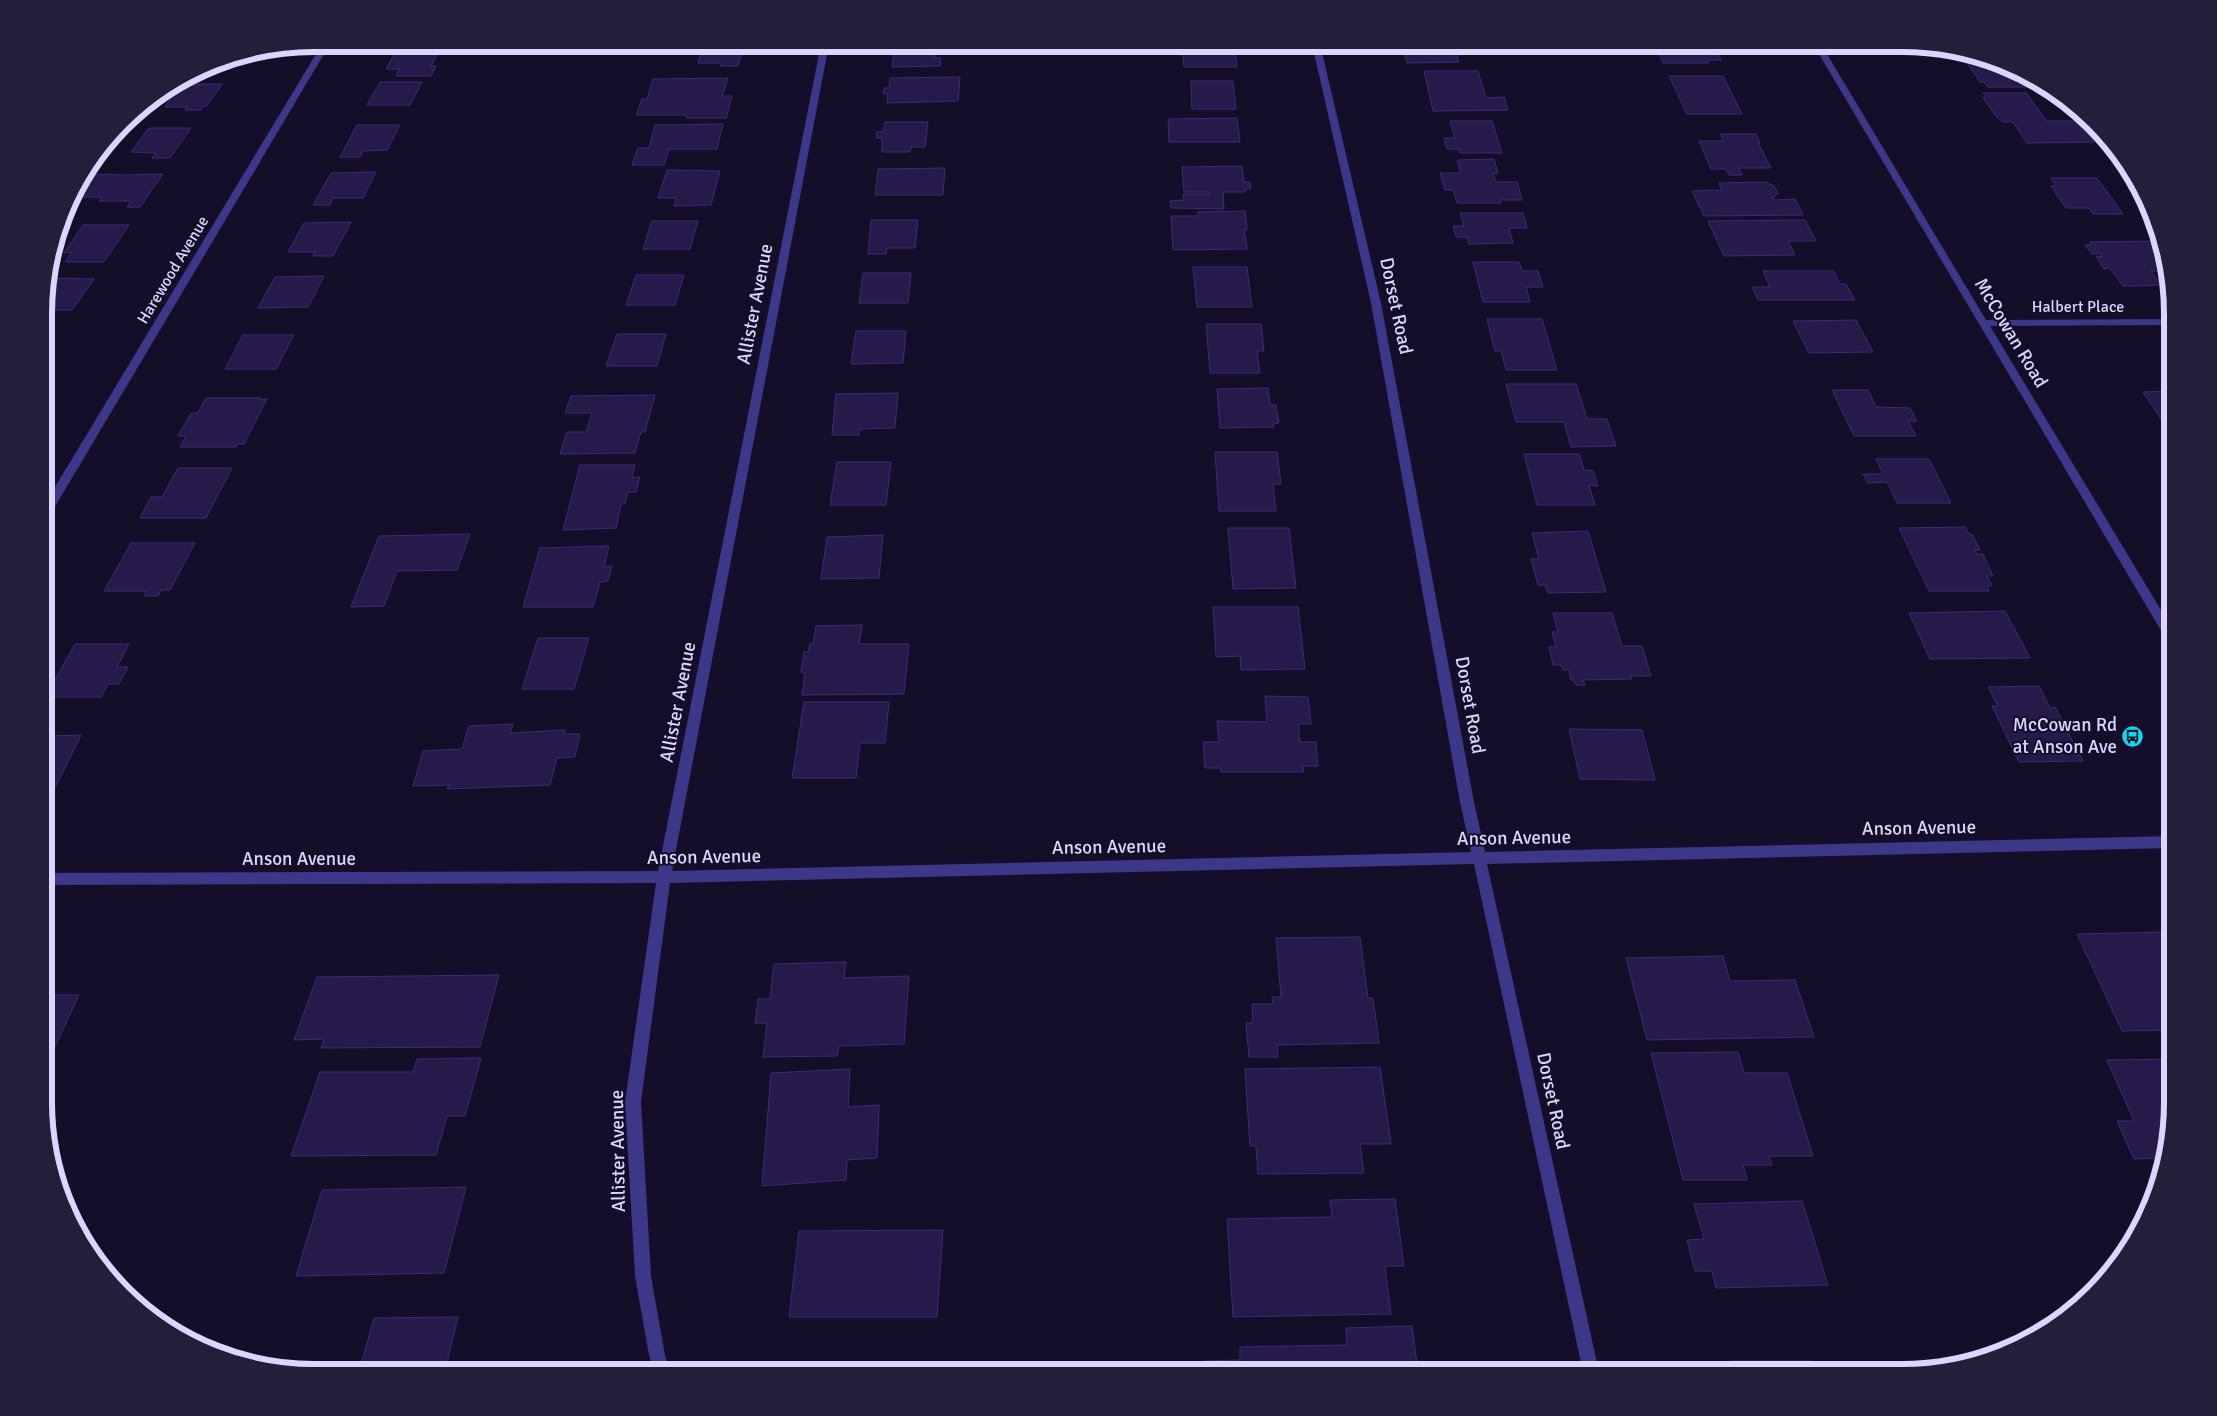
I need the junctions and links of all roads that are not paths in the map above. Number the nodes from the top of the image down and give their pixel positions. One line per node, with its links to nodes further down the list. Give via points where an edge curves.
1 (321, 52): 7 (street, Harewood Avenue)
2 (823, 52): 11 (street, Allister Avenue)
3 (1318, 52): 10 (street, Dorset Road, via 1376,303 1467,802)
4 (1822, 52): 6 (street, McCowan Road)
5 (2164, 322): 6 (street, Halbert Place)
6 (1984, 323): 8 (street, McCowan Road)
7 (53, 500)
8 (2164, 626)
9 (2164, 842): 10 (street, Anson Avenue)
10 (1480, 857): 11 (street, Anson Avenue); 14 (street, Dorset Road)
11 (664, 877): 12 (street, Anson Avenue); 13 (street, Allister Avenue, via 633,1102 643,1276)
12 (53, 879)
13 (660, 1364)
14 (1589, 1364)

